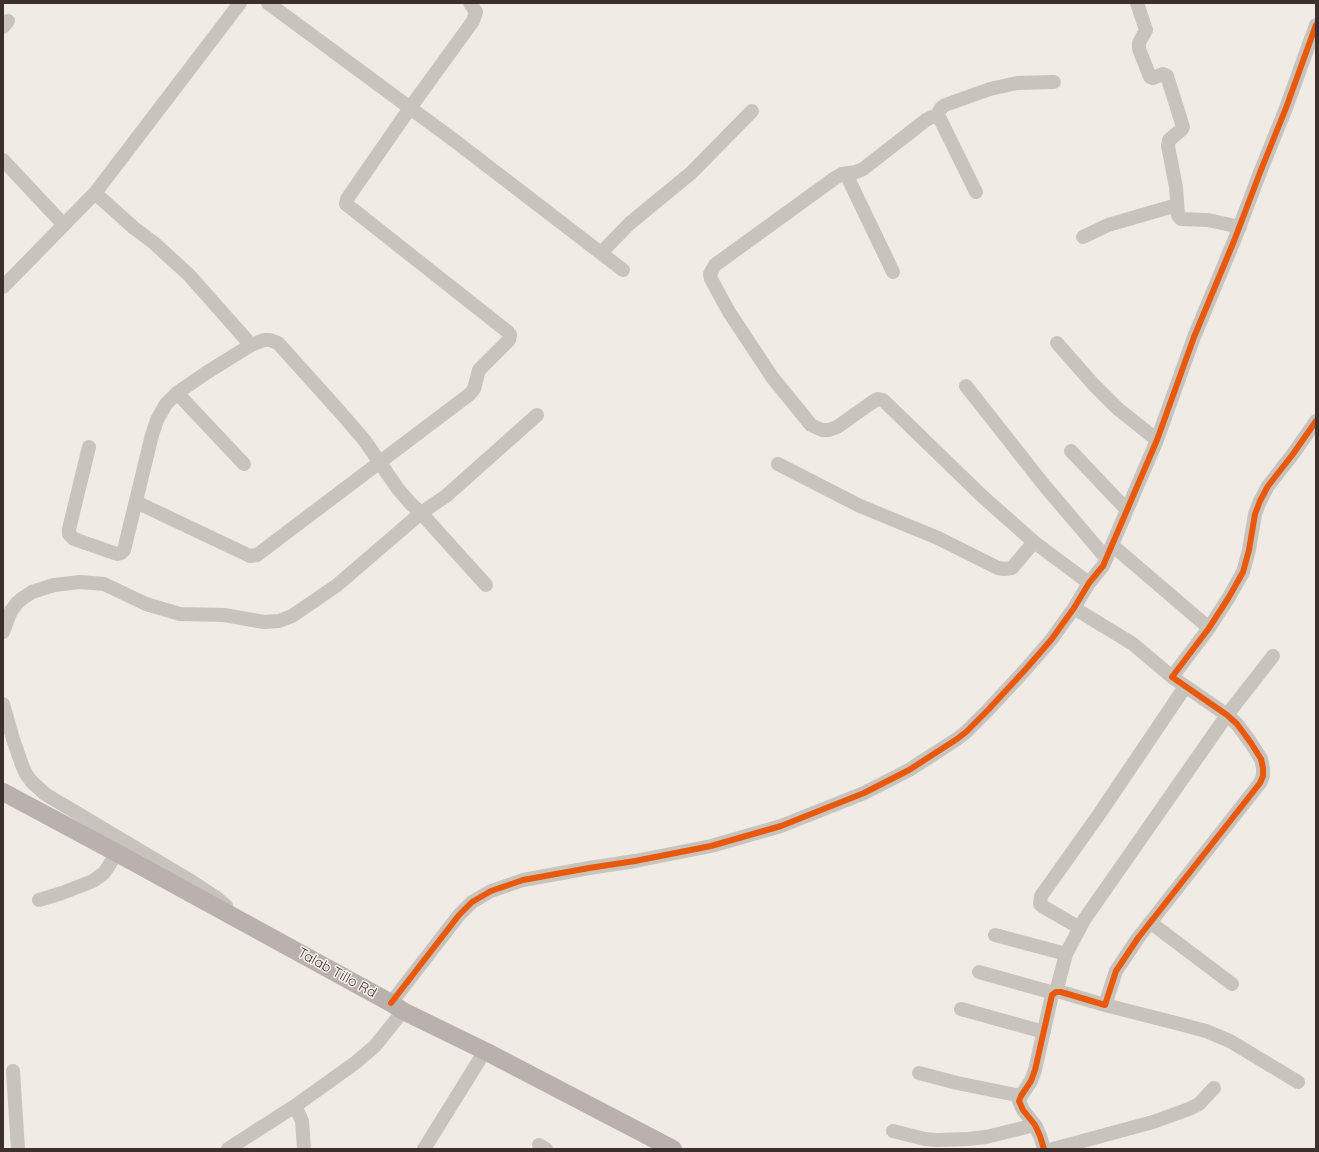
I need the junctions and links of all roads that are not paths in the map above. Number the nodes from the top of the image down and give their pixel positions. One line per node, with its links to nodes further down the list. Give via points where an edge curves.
1 (240, 3): 13 (street)
2 (268, 3): 7 (street)
3 (470, 3): 7 (street, via 476,12 473,21)
4 (1138, 3): 14 (street, via 1146,30 1139,43 1139,49 1150,77 1163,74 1167,76 1183,127 1170,140 1168,146)
5 (1316, 25): 16 (street)
6 (1054, 82): 9 (street, via 1016,83 990,89 945,104)
7 (410, 108): 18 (street); 31 (street, via 346,204 508,332 510,337 479,370 470,394)
8 (752, 111): 18 (street, via 691,173 629,224)
9 (936, 117): 11 (street, via 926,120 862,170); 12 (street, via 940,119)
10 (3, 160): 15 (street)
11 (846, 174): 20 (street); 37 (street, via 835,178 715,265 710,274 711,279 728,312 772,377 811,425 829,430 874,401 883,400)
12 (976, 192)
13 (95, 193): 15 (street); 23 (street, via 189,275)
14 (1177, 205): 16 (street, via 1181,219 1208,220); 17 (street, via 1100,228)
15 (64, 225): 21 (street)
16 (1240, 227): 28 (street, via 1194,337)
17 (1083, 237)
18 (601, 253): 19 (street)
19 (623, 270)
20 (893, 272)
21 (3, 287)
22 (1057, 343): 28 (street, via 1093,384)
23 (251, 345): 25 (street); 31 (street, via 264,340 278,343 341,413)
24 (966, 386): 39 (street, via 1044,485)
25 (177, 393): 32 (street); 34 (street, via 166,404 157,420)
26 (537, 415): 35 (street, via 446,496)
27 (1316, 422): 43 (street, via 1268,486 1260,501 1243,572)
28 (1157, 440): 36 (street)
29 (89, 448): 34 (street, via 69,534 74,539 114,554 121,553 124,550)
30 (1071, 451): 36 (street)
31 (380, 462): 34 (street, via 254,556); 35 (street, via 398,489)
32 (244, 464)
33 (778, 464): 37 (street, via 860,506 938,538 998,568 1012,568)
34 (136, 502)
35 (416, 509): 41 (street); 44 (street, via 336,586 292,616 279,621 254,621 224,615 180,614 146,604 104,584 80,582 54,585 32,592 11,611)
36 (1126, 509): 38 (street)
37 (1034, 542): 40 (street)
38 (1112, 545): 39 (street); 43 (street)
39 (1106, 558): 40 (street)
40 (1090, 583): 42 (street)
41 (486, 585)
42 (1074, 608): 46 (street, via 1128,641); 62 (street, via 1025,670 966,732 909,770 826,809 740,838 684,851 523,880 492,891 472,902 459,914)
43 (1209, 628): 46 (street)
44 (3, 632)
45 (1273, 656): 49 (street)
46 (1172, 677): 47 (street)
47 (1185, 687): 49 (street); 55 (street, via 1041,896 1042,906)
48 (3, 704): 54 (street, via 26,774 45,794 208,892)
49 (1227, 715): 53 (street, via 1240,728 1261,759 1263,776); 55 (street)
50 (5, 793): 51 (main road, Talab Tillo Rd)
51 (117, 853): 52 (street, via 104,873 93,881); 54 (main road, Talab Tillo Rd)
52 (39, 900)
53 (1151, 923): 59 (street); 61 (street, via 1116,971)
54 (249, 925): 62 (main road, Talab Tillo Rd)
55 (1080, 928): 57 (street)
56 (995, 935): 57 (street)
57 (1066, 954): 60 (street)
58 (979, 972): 60 (street)
59 (1232, 984)
60 (1055, 993): 61 (street, via 1061,992); 64 (street)
61 (1105, 1005): 68 (street, via 1206,1031 1230,1041)
62 (397, 1007): 65 (main road, Talab Tillo Rd); 71 (street, via 375,1046)
63 (962, 1009): 64 (street)
64 (1044, 1032): 70 (street, via 1035,1070)
65 (485, 1051): 78 (street); 79 (main road, Talab Tillo Rd)
66 (13, 1071): 75 (street)
67 (919, 1073): 70 (street)
68 (1298, 1082)
69 (1214, 1088): 81 (street, via 1199,1104 1189,1109 1153,1122)
70 (1021, 1096): 72 (street, via 1020,1105)
71 (295, 1106): 76 (street); 77 (street, via 302,1121)
72 (1035, 1125): 74 (street, via 986,1137); 80 (street)
73 (893, 1131): 74 (street, via 925,1139)
74 (971, 1144)
75 (18, 1149)
76 (228, 1149)
77 (304, 1149)
78 (424, 1149)
79 (673, 1149)
80 (1044, 1149)
81 (1053, 1149)

